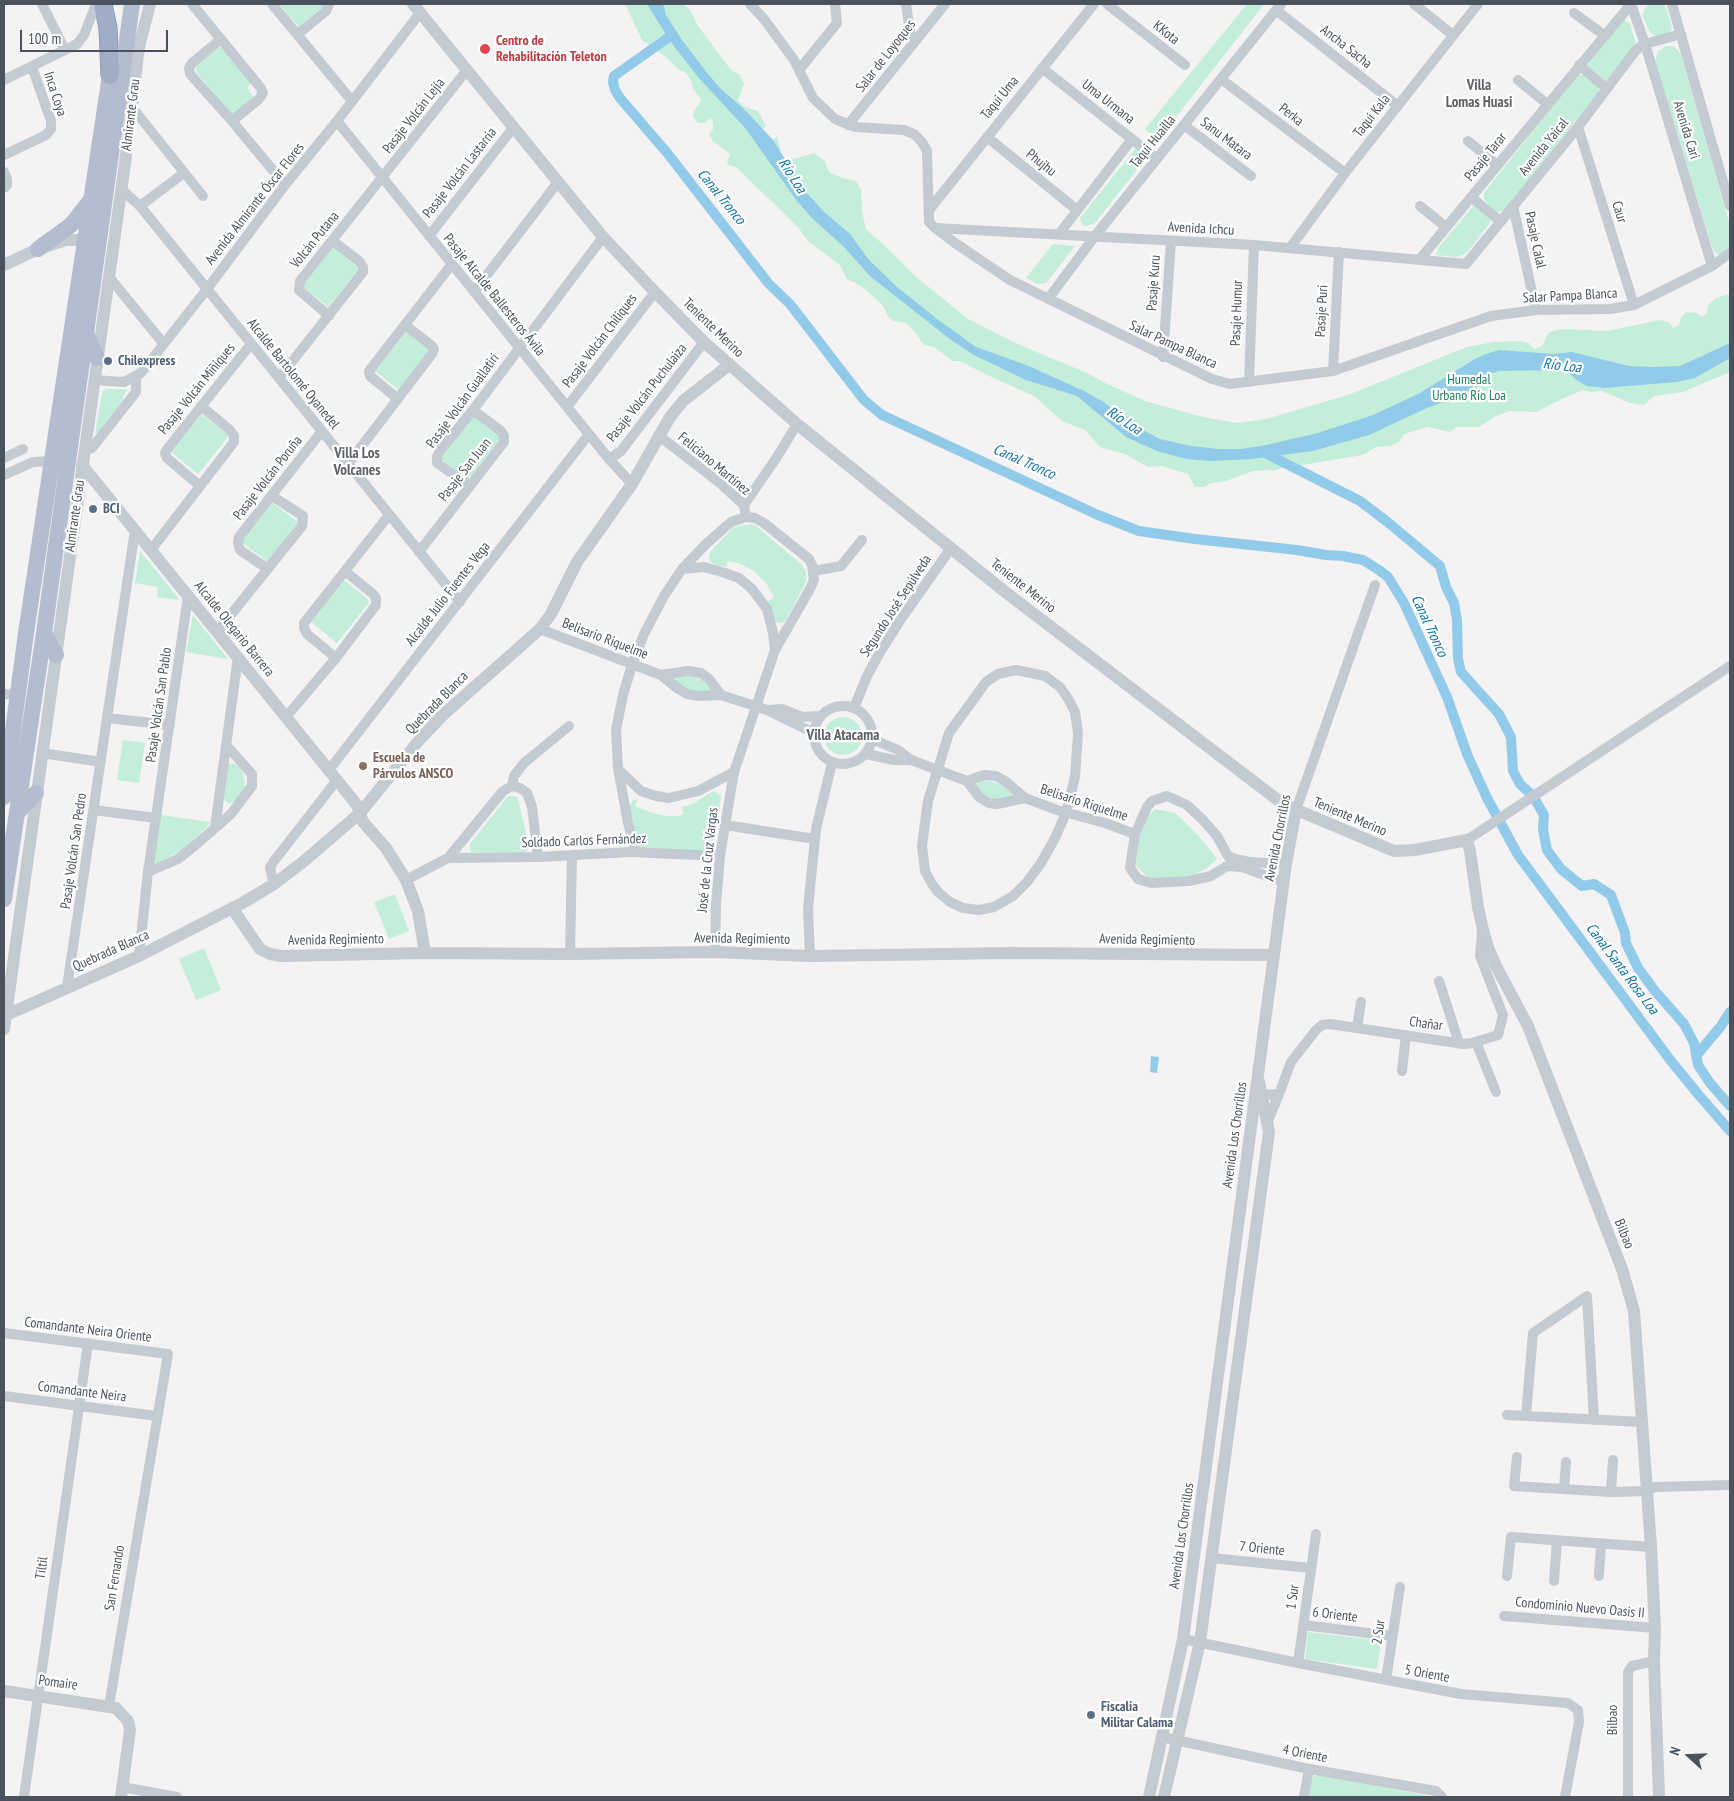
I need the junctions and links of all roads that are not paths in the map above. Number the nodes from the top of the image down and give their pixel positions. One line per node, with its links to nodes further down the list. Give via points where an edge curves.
1 (42, 4): 32 (street)
2 (96, 4): 32 (street, via 84,35 77,44)
3 (103, 4): 39 (highway, via 108,28)
4 (122, 4): 39 (main road, Almirante Grau)
5 (132, 4): 24 (main road, Almirante Grau)
6 (140, 4): 24 (main road)
7 (150, 4): 46 (street, Almirante Grau, via 139,47)
8 (192, 4): 29 (street)
9 (272, 4): 25 (street)
10 (329, 4): 25 (street, via 326,11)
11 (750, 4): 38 (street, via 764,18)
12 (906, 4): 31 (street)
13 (945, 4): 31 (street, Salar de Loyoques)
14 (1094, 4): 36 (street, Taqui Uma)
15 (1107, 4): 33 (street, KKota)
16 (1414, 4): 27 (street)
17 (1478, 4): 27 (street, Taqui Kala)
18 (1631, 4): 28 (street, Pasaje Tarar); 30 (street, Avenida Cari)
19 (1672, 4): 26 (street, Avenida Cari)
20 (834, 6): 38 (street, via 837,23)
21 (1279, 7): 41 (street, Taqui Huailla); 47 (street, Ancha Sacha)
22 (417, 8): 37 (street, Teniente Merino); 44 (street, Avenida Almirante Óscar Flores)
23 (1574, 13): 28 (street)
24 (128, 32): 57 (main road, Almirante Grau)
25 (298, 34): 44 (street)
26 (1681, 34): 30 (street, Avenida Yaical); 77 (street, Avenida Cari)
27 (1453, 35): 47 (street, Taqui Kala)
28 (1604, 35): 34 (street, Pasaje Tarar)
29 (221, 39): 48 (street, via 262,93); 48 (street, via 189,68 190,74)
30 (1645, 44): 43 (street, Avenida Yaical, via 1636,50); 99 (street, Avenida Cari)
31 (912, 45): 50 (street, Salar de Loyoques)
32 (65, 50): 35 (street)
33 (1185, 65)
34 (1579, 65): 43 (street); 45 (street, Pasaje Tarar)
35 (32, 67): 40 (street); 58 (street, Inca Coya, via 51,129 46,135)
36 (1042, 68): 54 (street, Taqui Uma); 55 (street, Uma Urmana)
37 (467, 70): 53 (street, Teniente Merino); 66 (street, Pasaje Volcán Lejía)
38 (798, 70): 50 (street, via 813,98 835,119)
39 (110, 75): 73 (main road, Almirante Grau)
40 (4, 78)
41 (1222, 79): 51 (street, Taqui Huailla); 64 (street, Perka)
42 (1518, 80): 45 (street)
43 (1607, 89): 52 (street, Avenida Yaical)
44 (352, 101): 49 (street, Avenida Almirante Óscar Flores)
45 (1547, 104): 61 (street, Pasaje Tarar)
46 (131, 106): 60 (street, Almirante Grau); 63 (street)
47 (1398, 106): 64 (street, Taqui Kala)
48 (232, 121): 68 (street)
49 (337, 121): 66 (street, Pasaje Alcalde Ballesteros Ávila); 68 (street, Avenida Almirante Óscar Flores)
50 (848, 125): 78 (street, via 904,130 922,142 927,151)
51 (1184, 125): 59 (street, Taqui Huailla); 65 (street, Sanu Matara)
52 (1578, 127): 76 (street, Avenida Yaical); 105 (street, Caur)
53 (513, 128): 67 (street, Teniente Merino); 84 (street, Pasaje Volcán Lastarria)
54 (987, 137): 78 (street, Taqui Uma); 79 (street, Phujhu)
55 (1132, 139): 59 (street, Uma Urmana); 79 (street, Taqui Huailla)
56 (1468, 141): 61 (street)
57 (113, 145): 60 (main road); 87 (main road, Almirante Grau)
58 (4, 155)
59 (1157, 159): 85 (street, Taqui Huailla)
60 (125, 163): 70 (street, Almirante Grau)
61 (1497, 165): 72 (street, Pasaje Tarar)
62 (4, 172): 69 (street)
63 (184, 173): 71 (street); 74 (street)
64 (1344, 174): 91 (street, Taqui Kala)
65 (1250, 176)
66 (383, 178): 84 (street, Pasaje Alcalde Ballesteros Ávila); 88 (street, Volcán Putana)
67 (558, 182): 86 (street, Teniente Merino); 102 (street)
68 (285, 185): 101 (street, Avenida Almirante Óscar Flores)
69 (5, 186)
70 (121, 189): 74 (street, Alcalde Bartolomé Oyanedel); 100 (street, Almirante Grau)
71 (203, 196)
72 (1471, 197): 80 (street); 81 (street, Pasaje Tarar)
73 (91, 200): 87 (main road, Almirante Grau); 92 (main road, via 71,225)
74 (140, 206): 101 (street, Alcalde Bartolomé Oyanedel)
75 (1420, 206): 81 (street)
76 (1513, 206): 80 (street, Avenida Yaical); 106 (street, Pasaje Calal)
77 (1730, 206)
78 (929, 210): 82 (street, via 929,222)
79 (1077, 210): 83 (street, Taqui Huailla)
80 (1500, 222): 97 (street, Avenida Yaical)
81 (1446, 227): 95 (street, Pasaje Tarar)
82 (934, 228): 83 (street, Avenida Ichcu); 104 (street, Salar Pampa Blanca, via 1010,280)
83 (1059, 234): 85 (street, Avenida Ichcu)
84 (429, 236): 96 (street, Pasaje Alcalde Ballesteros Ávila)
85 (1095, 236): 89 (street, Avenida Ichcu); 104 (street, Taqui Huailla)
86 (603, 237): 103 (street, Teniente Merino); 113 (street, Pasaje Volcán Guallatiri)
87 (92, 240): 92 (street, via 66,240); 109 (main road, Almirante Grau); 134 (main road, Almirante Grau)
88 (333, 241): 107 (street, via 360,262 363,272); 107 (street, Volcán Putana, via 298,286)
89 (1171, 241): 90 (street, Avenida Ichcu); 114 (street, Pasaje Kuru)
90 (1254, 245): 91 (street, Avenida Ichcu); 121 (street, Pasaje Humur)
91 (1290, 248): 93 (street, Avenida Ichcu)
92 (38, 249): 98 (street)
93 (1339, 252): 95 (street, Avenida Ichcu); 117 (street, Pasaje Puri)
94 (1730, 253): 99 (street, Salar Pampa Blanca)
95 (1420, 259): 97 (street, Avenida Ichcu)
96 (452, 264): 102 (street, Pasaje Alcalde Ballesteros Ávila); 108 (street)
97 (1466, 264)
98 (4, 265)
99 (1712, 266): 105 (street, Salar Pampa Blanca)
100 (109, 277): 111 (street); 115 (street, Almirante Grau)
101 (207, 289): 111 (street, Avenida Almirante Óscar Flores); 112 (street, Alcalde Bartolomé Oyanedel)
102 (474, 292): 113 (street, Pasaje Alcalde Ballesteros Ávila)
103 (655, 292): 110 (street, Teniente Merino); 124 (street, Pasaje Volcán Chiliques)
104 (1048, 299): 114 (street, Salar Pampa Blanca)
105 (1634, 305): 106 (street, Salar Pampa Blanca)
106 (1536, 310): 117 (street, Salar Pampa Blanca, via 1491,316)
107 (329, 316): 119 (street)
108 (405, 325): 122 (street, via 369,371 370,376); 122 (street, via 434,349)
109 (86, 334): 115 (main road); 134 (main road, Almirante Grau)
110 (704, 342): 116 (street, Teniente Merino); 133 (street, Pasaje Volcán Puchulaiza, via 622,451)
111 (163, 343): 118 (street, Avenida Almirante Óscar Flores)
112 (251, 344): 119 (street, Alcalde Bartolomé Oyanedel); 123 (street, Pasaje Volcán Miñiques)
113 (519, 347): 124 (street, Pasaje Alcalde Ballesteros Ávila); 125 (street, Pasaje Volcán Guallatiri)
114 (1163, 357): 121 (street, Salar Pampa Blanca, via 1212,379 1230,384)
115 (97, 358): 120 (street, Almirante Grau)
116 (729, 365): 126 (street, Teniente Merino); 129 (street, Quebrada Blanca, via 683,401)
117 (1333, 371): 121 (street, Salar Pampa Blanca)
118 (136, 376): 120 (street, via 118,382); 131 (street, via 136,392 92,448)
119 (279, 378): 127 (street, Alcalde Bartolomé Oyanedel)
120 (94, 380): 131 (street, Almirante Grau)
121 (1248, 382)
122 (397, 398): 135 (street)
123 (201, 406): 138 (street, via 230,430 234,442); 138 (street, Pasaje Volcán Miñiques, via 165,453)
124 (567, 407): 128 (street, Pasaje Alcalde Ballesteros Ávila)
125 (473, 410): 139 (street, Pasaje San Juan, via 501,431 504,442); 139 (street, Pasaje Volcán Guallatiri, via 437,458 437,462)
126 (797, 424): 141 (street); 146 (street, Teniente Merino)
127 (322, 431): 135 (street, Alcalde Bartolomé Oyanedel); 140 (street, Pasaje Volcán Poruña)
128 (589, 434): 133 (street, Pasaje Alcalde Ballesteros Ávila); 155 (street, Alcalde Julio Fuentes Vega)
129 (658, 435): 137 (street, Quebrada Blanca); 141 (street, Feliciano Martínez)
130 (23, 449): 132 (street)
131 (84, 451): 134 (street, Almirante Grau)
132 (4, 458)
133 (609, 459): 137 (street, Pasaje Alcalde Ballesteros Ávila)
134 (67, 463): 136 (street, via 33,462); 144 (street, Alcalde Olegario Barrera); 158 (main road, Almirante Grau); 160 (street, Almirante Grau); 166 (main road, Almirante Grau)
135 (348, 464): 142 (street, Alcalde Bartolomé Oyanedel)
136 (4, 475)
137 (632, 484): 156 (street, Quebrada Blanca, via 577,562)
138 (200, 486): 147 (street)
139 (470, 486): 148 (street, Pasaje San Juan)
140 (272, 496): 149 (street, Pasaje Volcán Poruña, via 239,537 238,543 240,550); 149 (street, via 303,516 302,526)
141 (744, 505): 143 (street, Feliciano Martínez)
142 (389, 515): 148 (street, Alcalde Bartolomé Oyanedel); 151 (street)
143 (746, 517): 150 (street, via 731,522); 152 (street, Feliciano Martínez, via 764,523 809,559)
144 (135, 530): 147 (street, Alcalde Olegario Barrera); 173 (street, Pasaje Volcán San Pedro)
145 (862, 540): 152 (street, via 841,566)
146 (951, 548): 169 (street, Segundo José Sepúlveda, via 879,654); 195 (street, Teniente Merino, via 1275,798)
147 (151, 550): 154 (street, Alcalde Olegario Barrera)
148 (419, 552): 155 (street, Alcalde Bartolomé Oyanedel)
149 (268, 569): 157 (street)
150 (682, 569): 159 (street, José de la Cruz Vargas, via 704,567 739,578 752,589 767,609); 163 (street, via 644,634)
151 (345, 571): 162 (street, via 373,594 376,605); 162 (street, via 304,623 307,634)
152 (813, 571): 159 (street, José de la Cruz Vargas, via 810,589)
153 (1375, 585): 195 (street, Avenida Chorrillos)
154 (188, 596): 157 (street, Alcalde Olegario Barrera); 174 (street, Pasaje Volcán San Pablo)
155 (460, 602): 185 (street, Alcalde Julio Fuentes Vega)
156 (540, 629): 163 (street, Belisario Riquelme); 197 (street, Quebrada Blanca, via 444,714)
157 (217, 632): 161 (street, Alcalde Olegario Barrera)
158 (44, 633): 160 (main road); 196 (main road, Almirante Grau)
159 (775, 650): 168 (street, José de la Cruz Vargas)
160 (56, 655): 179 (street, Almirante Grau)
161 (238, 657): 171 (street, Alcalde Olegario Barrera); 178 (street)
162 (336, 658): 171 (street)
163 (632, 665): 165 (street, Belisario Riquelme); 184 (street, via 616,730)
164 (1730, 666): 204 (street, Teniente Merino)
165 (661, 674): 167 (street, Belisario Riquelme, via 687,694); 167 (street, Belisario Riquelme, via 701,673)
166 (10, 694): 192 (main road, Almirante Grau)
167 (721, 696): 168 (street, Belisario Riquelme)
168 (755, 708): 170 (street, Belisario Riquelme); 187 (street, José de la Cruz Vargas)
169 (854, 708): 172 (street, Belisario Riquelme, via 836,707); 177 (street, via 868,720)
170 (767, 710): 172 (street, Belisario Riquelme, via 782,710 802,717); 176 (street, Belisario Riquelme)
171 (286, 716): 185 (street, Alcalde Olegario Barrera)
172 (821, 716): 176 (street)
173 (107, 718): 174 (street); 182 (street, Pasaje Volcán San Pedro)
174 (170, 725): 199 (street, Pasaje Volcán San Pablo)
175 (568, 726): 190 (street, via 524,763 514,776)
176 (814, 733): 183 (street, via 818,751)
177 (872, 739): 180 (street); 181 (street, via 898,750)
178 (226, 745): 201 (street); 201 (street, via 252,774 252,786 231,814)
179 (42, 753): 182 (street); 191 (street, Almirante Grau)
180 (866, 754): 181 (street); 183 (street, via 850,764)
181 (911, 760): 186 (street)
182 (100, 762): 194 (street, Pasaje Volcán San Pedro)
183 (832, 763): 203 (street)
184 (618, 768): 187 (street, José de la Cruz Vargas, via 641,791 669,798 698,791); 205 (street)
185 (329, 770): 188 (street, Alcalde Olegario Barrera)
186 (937, 770): 189 (street); 198 (street, via 925,816 923,864 938,892 963,908 987,909 1001,904 1018,891 1047,854); 198 (street, via 948,733 986,682 998,674 1016,670 1045,676 1060,687 1075,712 1078,753)
187 (734, 772): 200 (street, José de la Cruz Vargas)
188 (337, 780): 197 (street, Alcalde Olegario Barrera); 216 (street, via 274,861 270,868)
189 (968, 781): 193 (street, Belisario Riquelme, via 984,775 996,776); 193 (street, Belisario Riquelme, via 979,797 989,803)
190 (512, 786): 209 (street, via 527,793 532,807); 210 (street, via 504,791)
191 (36, 792): 196 (main road); 229 (street, Almirante Grau)
192 (4, 797)
193 (1025, 798): 198 (street, Belisario Riquelme)
194 (94, 810): 199 (street); 227 (street, Pasaje Volcán San Pedro)
195 (1296, 810): 204 (street, Teniente Merino, via 1394,851); 211 (street, Avenida Chorrillos)
196 (17, 813): 217 (main road, Almirante Grau)
197 (360, 813): 214 (street, Alcalde Olegario Barrera, via 363,822 386,848); 216 (street, Quebrada Blanca)
198 (1066, 813): 202 (street, Belisario Riquelme)
199 (156, 818): 213 (street, Pasaje Volcán San Pablo)
200 (725, 825): 203 (street); 207 (street, José de la Cruz Vargas)
201 (215, 828): 213 (street, via 178,859)
202 (1135, 834): 208 (street, Belisario Riquelme, via 1149,804 1171,796 1203,820); 212 (street, Belisario Riquelme, via 1130,868 1133,875 1143,882 1189,881 1210,876)
203 (815, 840): 225 (street, via 808,908)
204 (1467, 840): 219 (street, Bilbao)
205 (636, 852): 206 (street, Soldado Carlos Fernández); 207 (street, Soldado Carlos Fernández)
206 (572, 855): 209 (street, Soldado Carlos Fernández); 222 (street)
207 (720, 856): 220 (street, José de la Cruz Vargas)
208 (1228, 856): 211 (street, via 1249,862); 212 (street)
209 (538, 857): 210 (street, Soldado Carlos Fernández)
210 (448, 858): 214 (street)
211 (1286, 864): 215 (street, Avenida Chorrillos)
212 (1224, 867): 215 (street, via 1242,867)
213 (148, 872): 224 (street, Pasaje Volcán San Pablo)
214 (406, 880): 221 (street, Alcalde Olegario Barrera, via 418,911)
215 (1284, 882): 223 (street, Avenida Chorrillos)
216 (274, 884): 218 (street, Quebrada Blanca)
217 (4, 899)
218 (232, 908): 221 (street, Avenida Regimiento, via 260,949 270,954); 224 (street, Quebrada Blanca)
219 (1483, 930): 233 (street, Chañar, via 1480,956 1503,1016 1498,1035); 251 (street, Bilbao, via 1496,966 1528,1026 1627,1282 1636,1325)
220 (716, 952): 222 (street, Avenida Regimiento); 225 (street, Avenida Regimiento)
221 (425, 953): 222 (street, Avenida Regimiento)
222 (570, 954)
223 (1274, 955): 225 (street, Avenida Regimiento, via 1011,953); 236 (street, Avenida Chorrillos)
224 (139, 956): 227 (street, Quebrada Blanca)
225 (810, 956)
226 (1439, 981): 234 (street)
227 (67, 987): 229 (street, Quebrada Blanca)
228 (1361, 1002): 230 (street)
229 (5, 1015): 231 (street, Almirante Grau)
230 (1358, 1028): 232 (street, Chañar); 238 (street, Chañar, via 1330,1024 1319,1027 1291,1062)
231 (4, 1029)
232 (1406, 1035): 234 (street, Chañar); 235 (street)
233 (1476, 1042): 234 (street, Chañar); 237 (street)
234 (1459, 1043)
235 (1402, 1071)
236 (1257, 1077): 239 (street, Avenida Los Chorrillos); 241 (street, Avenida Los Chorrillos)
237 (1496, 1092)
238 (1278, 1094): 239 (street); 240 (street, Chañar)
239 (1263, 1095): 240 (street, Avenida Los Chorrillos)
240 (1268, 1127): 241 (street); 263 (street, Avenida Los Chorrillos)
241 (1250, 1135): 273 (street, Avenida Los Chorrillos)
242 (4, 1333): 243 (street, Comandante Neira Oriente)
243 (88, 1343): 244 (street, Comandante Neira Oriente); 246 (street, Tiltil)
244 (168, 1354): 248 (street, San Fernando)
245 (4, 1396): 246 (street, Comandante Neira)
246 (78, 1405): 248 (street, Comandante Neira); 279 (street, Tiltil)
247 (1507, 1414): 249 (street)
248 (157, 1416): 280 (street, San Fernando)
249 (1526, 1416): 250 (street); 250 (street, via 1533,1333 1587,1296)
250 (1594, 1420): 251 (street)
251 (1642, 1422): 258 (street, Bilbao)
252 (1516, 1457): 256 (street, via 1514,1486)
253 (1613, 1460): 257 (street)
254 (1566, 1462): 256 (street)
255 (1730, 1485): 258 (street, via 1655,1487)
256 (1564, 1490): 257 (street)
257 (1611, 1492): 258 (street)
258 (1648, 1492): 262 (street, Bilbao)
259 (1316, 1534): 264 (street, 1 Sur)
260 (1556, 1541): 261 (street); 265 (street, via 1511,1537); 267 (street)
261 (1602, 1544): 262 (street); 266 (street)
262 (1651, 1547): 271 (street, Bilbao)
263 (1211, 1558): 264 (street, 7 Oriente); 274 (street, Avenida Los Chorrillos)
264 (1311, 1568): 270 (street, 1 Sur)
265 (1507, 1576)
266 (1599, 1576)
267 (1554, 1581)
268 (1400, 1587): 272 (street, 2 Sur)
269 (1504, 1616): 271 (street, Condominio Nuevo Oasis II)
270 (1303, 1625): 272 (street, 6 Oriente); 276 (street, 1 Sur)
271 (1655, 1628): 275 (street, Bilbao)
272 (1392, 1636): 277 (street, 2 Sur)
273 (1183, 1639): 274 (street, 5 Oriente); 281 (street, Avenida Los Chorrillos)
274 (1200, 1642): 276 (street, 5 Oriente); 282 (street, Avenida Los Chorrillos)
275 (1654, 1661): 292 (street, Bilbao, via 1632,1666 1628,1672); 293 (street, Bilbao)
276 (1298, 1663): 277 (street, 5 Oriente)
277 (1386, 1680): 291 (street, 5 Oriente, via 1462,1694 1574,1706 1578,1710 1579,1722)
278 (4, 1691): 279 (street, Pomaire)
279 (38, 1696): 280 (street, Pomaire); 285 (street, Tiltil)
280 (109, 1706): 284 (street, via 122,1713 130,1730)
281 (1162, 1737): 282 (street, 4 Oriente); 287 (street, Avenida Los Chorrillos)
282 (1178, 1740): 283 (street, 4 Oriente); 288 (street, Avenida Los Chorrillos)
283 (1309, 1769): 289 (street); 290 (street, 4 Oriente, via 1436,1791)
284 (121, 1792): 286 (street)
285 (24, 1797)
286 (177, 1797)
287 (1149, 1797)
288 (1164, 1797)
289 (1304, 1797)
290 (1442, 1797)
291 (1565, 1797)
292 (1628, 1797)
293 (1659, 1797)

